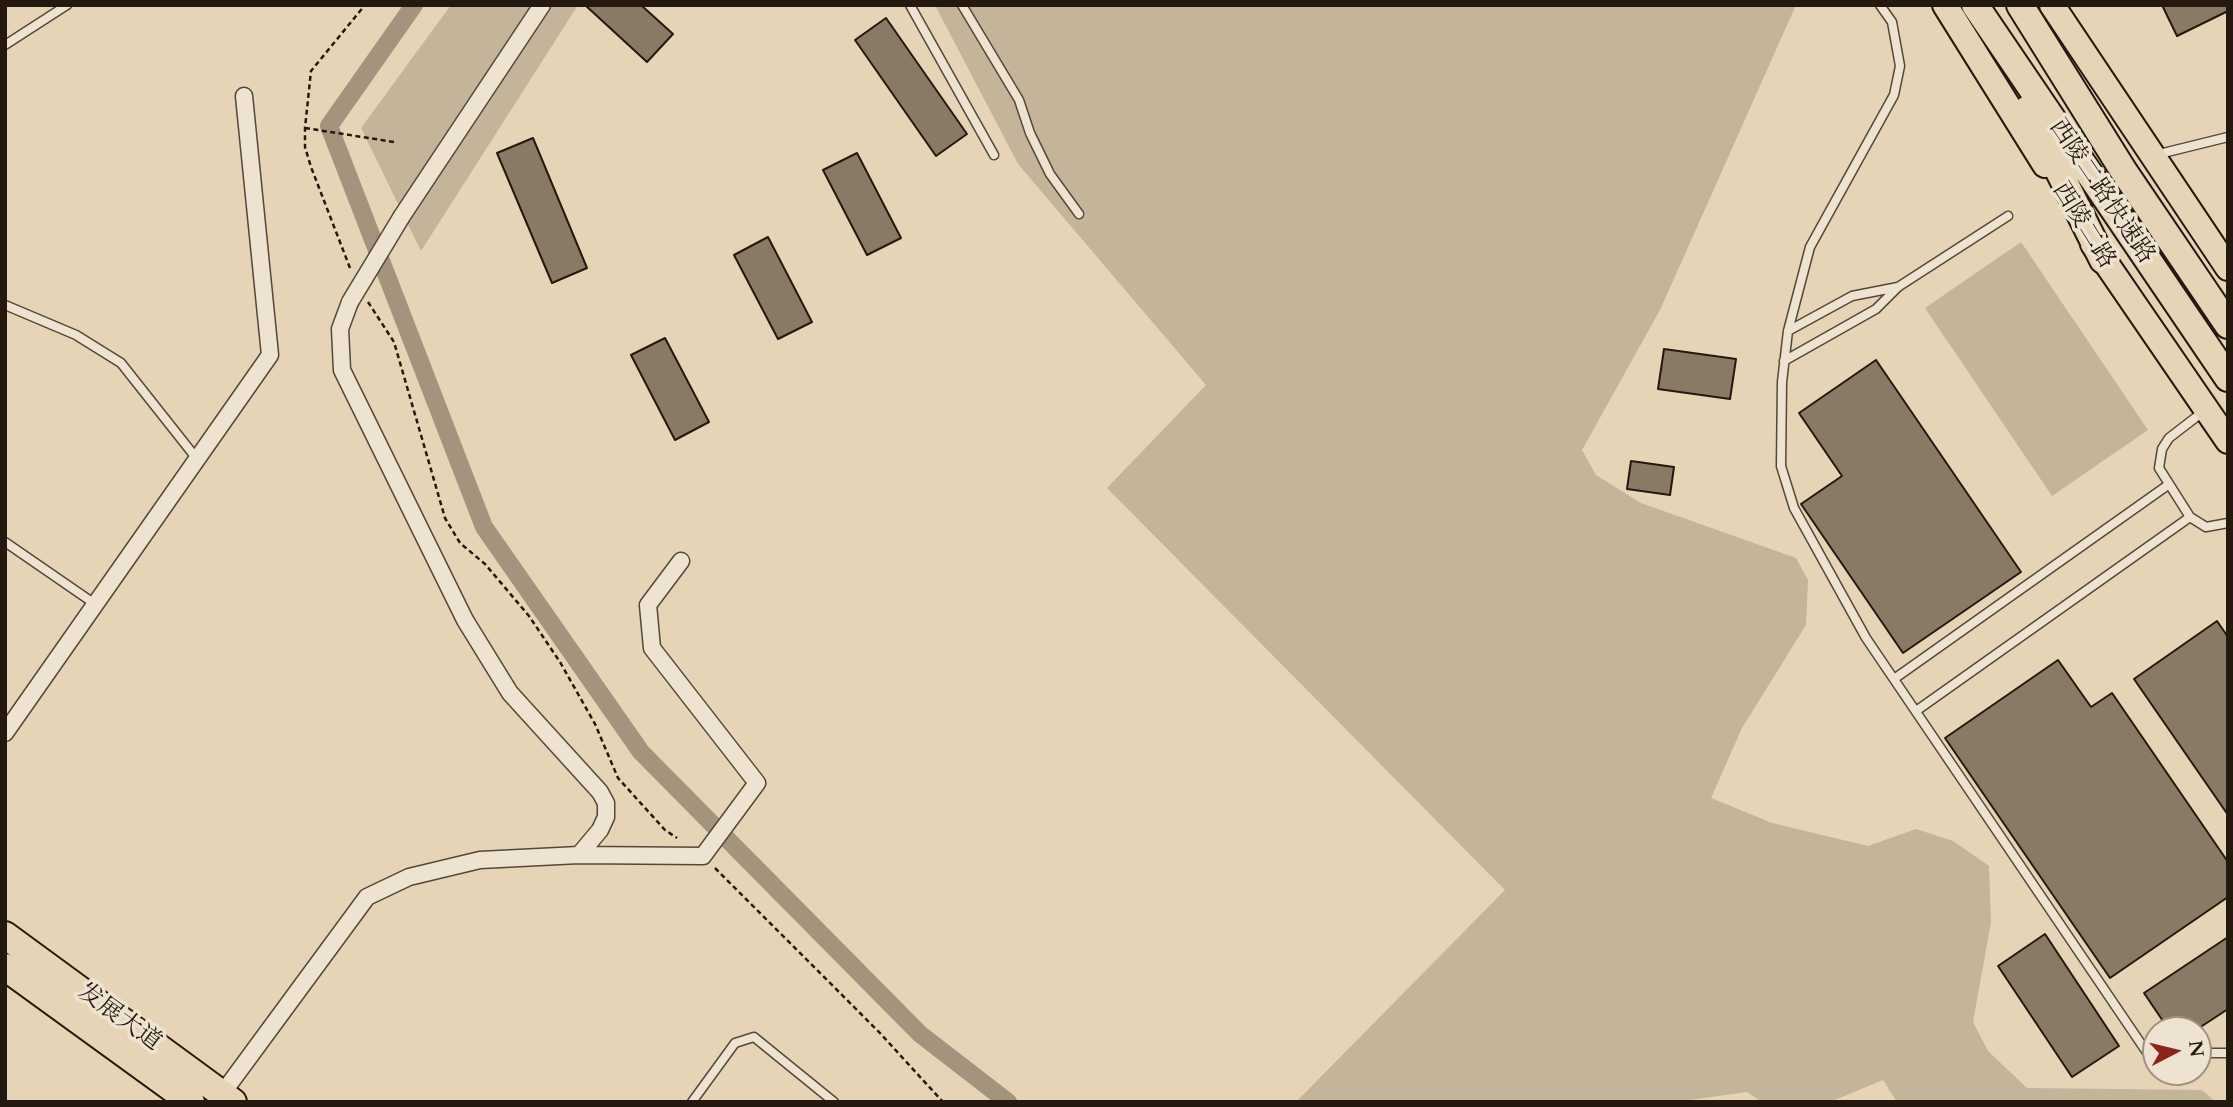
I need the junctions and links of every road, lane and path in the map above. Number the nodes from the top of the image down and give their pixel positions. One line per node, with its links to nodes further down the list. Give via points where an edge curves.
1 (67, 5): 11 (lane)
2 (365, 5): 13 (path, via 311,71)
3 (542, 5): 25 (street, bridge, via 402,216)
4 (910, 5): 16 (lane)
5 (962, 5): 18 (lane, via 1019,100 1051,174)
6 (1881, 5): 29 (lane, via 1892,22 1900,66 1894,95 1810,247)
7 (1945, 5): 20 (main road, 西陵二路)
8 (2020, 5): 24 (highway, 西陵二路快速路)
9 (2052, 5): 17 (main road)
10 (1979, 13): 20 (highway); 31 (highway, 西陵二路快速路)
11 (5, 45)
12 (244, 96): 34 (street, via 270,355)
13 (304, 128): 15 (path); 22 (path, via 311,167)
14 (2228, 137): 17 (lane)
15 (394, 142)
16 (994, 155)
17 (2152, 156): 21 (main road)
18 (1079, 214)
19 (2008, 216): 23 (lane)
20 (2103, 260): 32 (main road, 西陵二路)
21 (2228, 268)
22 (355, 278)
23 (1898, 287): 29 (lane, via 1852,296); 30 (lane, via 1876,309)
24 (2201, 287): 27 (highway); 28 (highway, 西陵二路快速路)
25 (358, 301): 44 (street, via 340,329 342,370 464,620 510,693 606,803 600,830); 45 (path, via 394,342 445,519 460,543 485,564 529,616 560,662 595,724 618,778 665,830)
26 (5, 305): 34 (lane, via 76,335 121,363)
27 (2228, 314)
28 (2228, 325)
29 (1788, 331): 30 (lane)
30 (1784, 361): 41 (lane, via 1781,466 1794,508)
31 (2228, 378)
32 (2206, 409): 33 (main road, 西陵二路); 35 (lane, via 2162,449 2159,468)
33 (2228, 441)
34 (197, 459): 40 (street)
35 (2168, 485): 36 (lane); 41 (lane)
36 (2189, 517): 37 (lane, via 2206,527); 42 (lane)
37 (2228, 523)
38 (5, 542): 40 (lane)
39 (681, 561): 45 (street, via 648,605 652,648 757,783)
40 (95, 604): 43 (street)
41 (1894, 679): 42 (lane)
42 (1916, 711): 48 (lane)
43 (5, 733)
44 (579, 855): 45 (street); 49 (street, via 480,860 409,877 367,897)
45 (703, 856): 53 (path)
46 (5, 935): 49 (highway, 发展大道)
47 (5, 967): 50 (highway, 发展大道)
48 (2142, 1045)
49 (228, 1098)
50 (191, 1102)
51 (692, 1102): 52 (lane, via 735,1042 754,1037)
52 (834, 1102)
53 (943, 1102)

